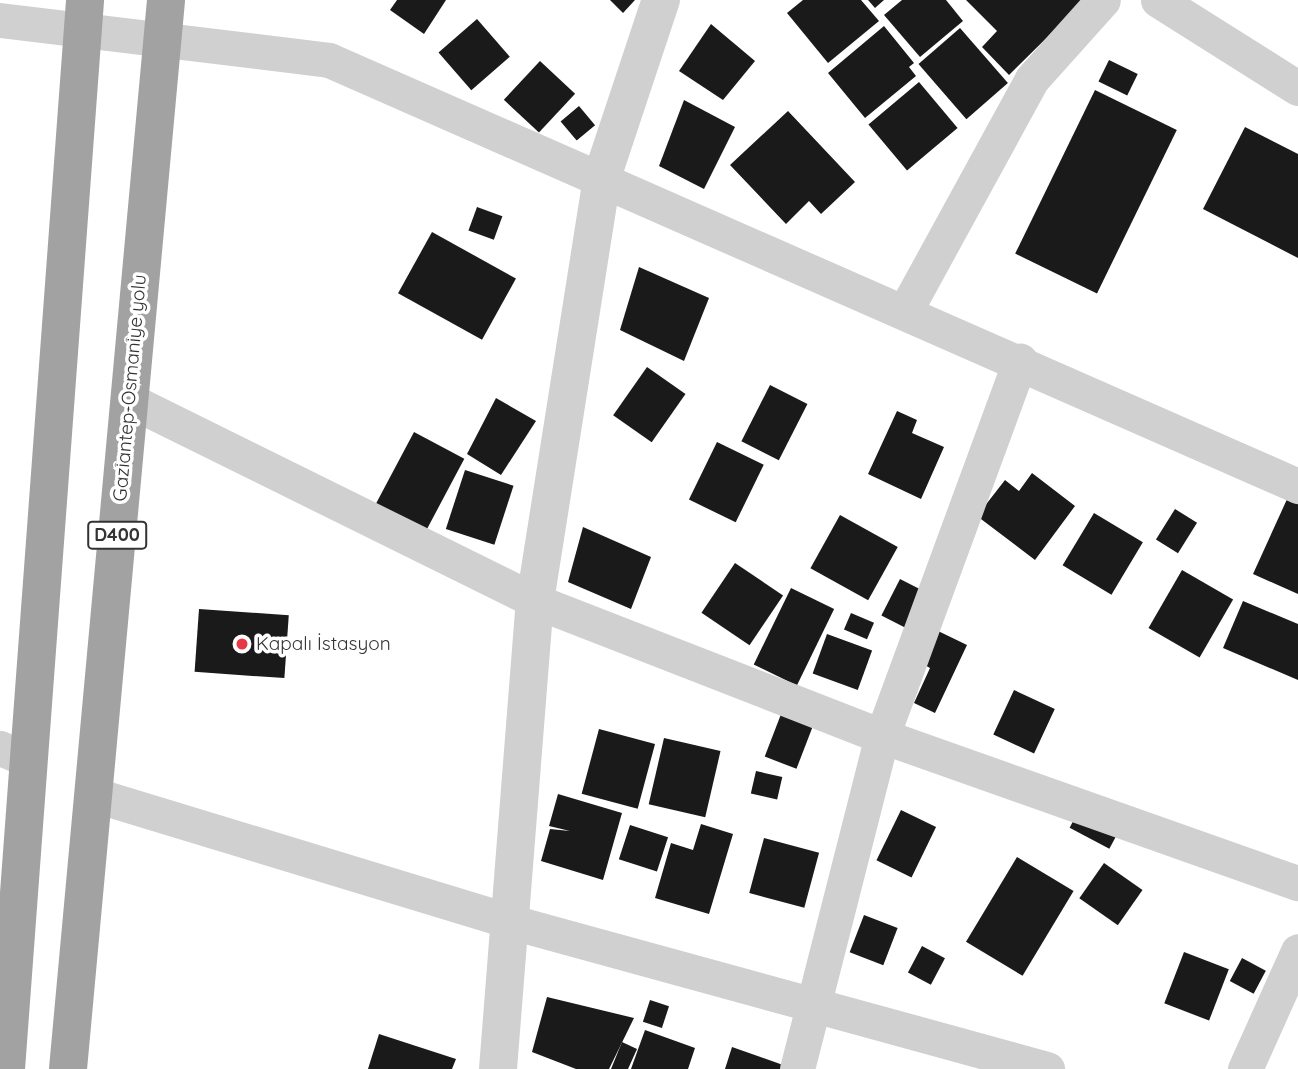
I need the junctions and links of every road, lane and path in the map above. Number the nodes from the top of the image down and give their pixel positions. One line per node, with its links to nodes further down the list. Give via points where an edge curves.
1 (166, 0): 7 (highway, Gaziantep-Osmaniye yolu / D400)
2 (662, 0): 9 (street)
3 (1103, 0): 10 (street, via 1031,79)
4 (1158, 0): 8 (street)
5 (84, 16): 6 (street); 7 (street); 16 (highway)
6 (0, 20)
7 (163, 40): 9 (street, via 329,60); 12 (highway, Gaziantep-Osmaniye yolu / D400)
8 (1298, 88)
9 (602, 177): 10 (street); 14 (street)
10 (905, 311): 11 (street)
11 (1020, 361): 13 (street); 15 (street)
12 (129, 400): 14 (street); 17 (highway, Gaziantep-Osmaniye yolu / D400)
13 (1298, 486)
14 (534, 601): 15 (street); 19 (street)
15 (882, 736): 18 (street); 21 (street)
16 (14, 754): 22 (highway)
17 (95, 795): 19 (street); 23 (highway, Gaziantep-Osmaniye yolu / D400)
18 (1298, 883)
19 (512, 922): 21 (street); 24 (street)
20 (1298, 951): 27 (street)
21 (814, 1003): 25 (street); 26 (street)
22 (6, 1069)
23 (68, 1069)
24 (498, 1069)
25 (797, 1069)
26 (1047, 1069)
27 (1245, 1069)

